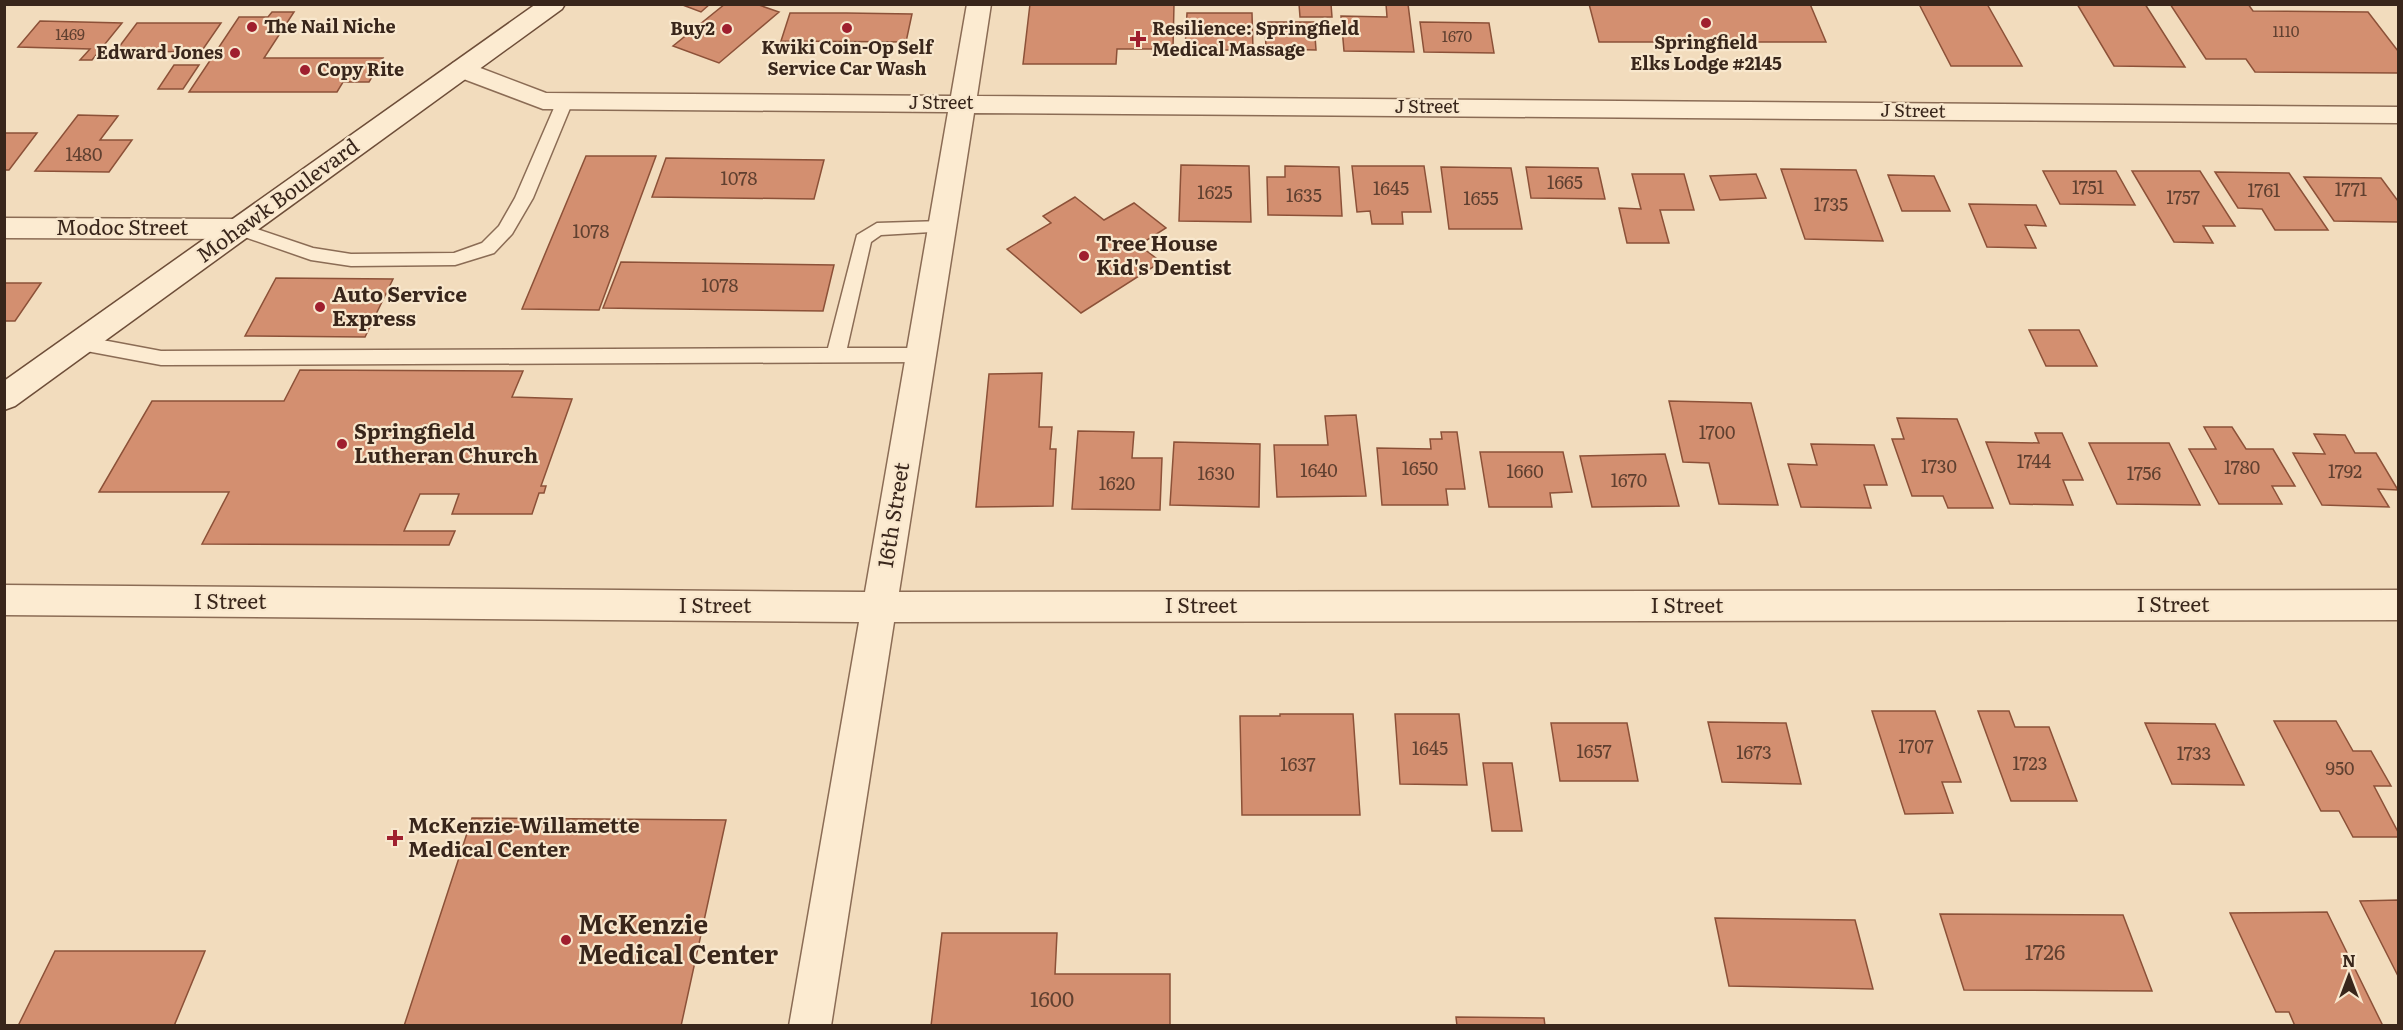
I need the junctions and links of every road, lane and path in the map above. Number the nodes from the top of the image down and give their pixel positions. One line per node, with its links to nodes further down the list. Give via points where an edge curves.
1 (553, 4): 3 (street, Mohawk Boulevard)
2 (980, 4): 5 (street, 16th Street)
3 (462, 69): 4 (street, J Street, via 543,101); 9 (street, Mohawk Boulevard)
4 (565, 101): 5 (street, J Street); 9 (lane, via 524,198 506,230 488,248 455,259 351,260 311,254)
5 (962, 104): 6 (street, J Street); 7 (street, 16th Street)
6 (2398, 115)
7 (942, 227): 11 (street, 16th Street); 12 (lane, via 877,228 862,238)
8 (4, 228): 9 (street, Modoc Street)
9 (239, 228): 10 (street, Mohawk Boulevard)
10 (81, 343): 12 (lane, via 161,358); 13 (street, Mohawk Boulevard)
11 (921, 355): 12 (lane); 16 (street, 16th Street)
12 (836, 356)
13 (4, 398)
14 (4, 600): 16 (street, I Street)
15 (2398, 605): 16 (street, I Street)
16 (879, 607): 17 (street, 16th Street)
17 (810, 1026)

